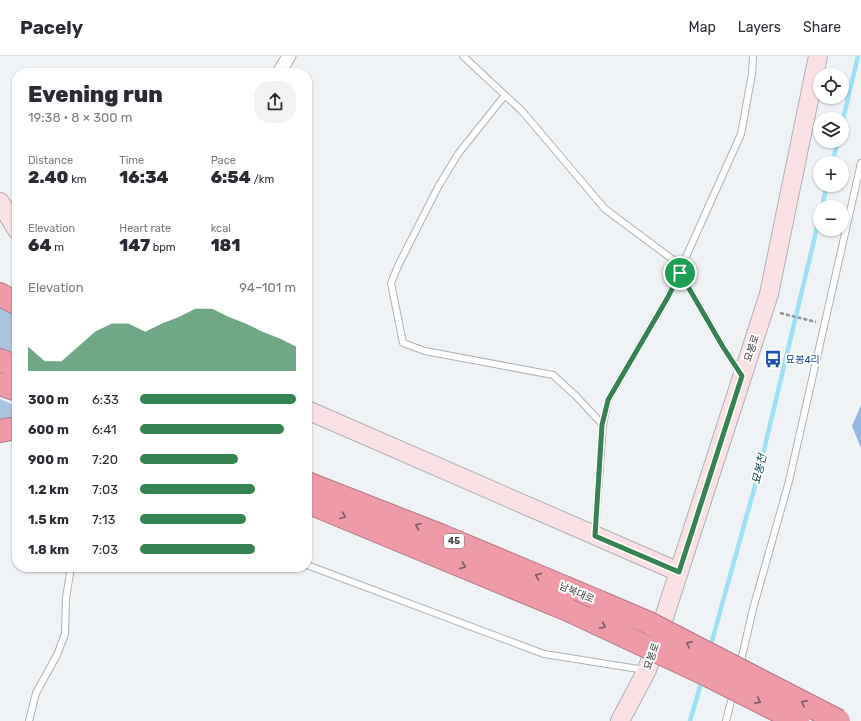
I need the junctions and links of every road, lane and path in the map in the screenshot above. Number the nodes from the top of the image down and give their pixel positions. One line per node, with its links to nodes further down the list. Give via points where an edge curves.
1 (289, 56): 5 (street)
2 (463, 56): 6 (lane)
3 (753, 56): 10 (lane, via 741,134)
4 (818, 56): 13 (street, 묘봉로)
5 (282, 68)
6 (505, 95): 10 (lane, via 605,209 672,259); 21 (lane, via 458,154 438,187 391,283 403,343 425,351 553,375)
7 (861, 163): 14 (lane)
8 (0, 202): 9 (street)
9 (12, 222)
10 (680, 273): 17 (lane); 21 (lane, via 608,400)
11 (0, 294): 12 (highway)
12 (12, 301)
13 (764, 308): 14 (path); 17 (street, 묘봉로)
14 (824, 324): 31 (lane, via 789,482)
15 (0, 360): 16 (highway)
16 (12, 365)
17 (742, 376): 29 (street, 묘봉로)
18 (0, 384): 19 (highway)
19 (12, 388)
20 (312, 412): 26 (street)
21 (602, 425): 26 (lane)
22 (12, 429): 23 (highway)
23 (0, 431)
24 (312, 494): 37 (highway, 남북대로 / 45, one-way to 24, bridge, via 647,622 440,535)
25 (312, 494): 36 (highway, 남북대로 / 45, one-way to 36, bridge, via 710,676)
26 (595, 536): 29 (street)
27 (312, 567): 30 (lane, via 544,654)
28 (70, 572): 33 (lane, via 66,598 65,634 58,655 36,693)
29 (679, 572): 30 (street, 묘봉로)
30 (647, 670): 34 (street, 묘봉로)
31 (737, 676)
32 (735, 684): 35 (lane)
33 (29, 721)
34 (620, 721)
35 (726, 721)
36 (798, 721)
37 (839, 721)

